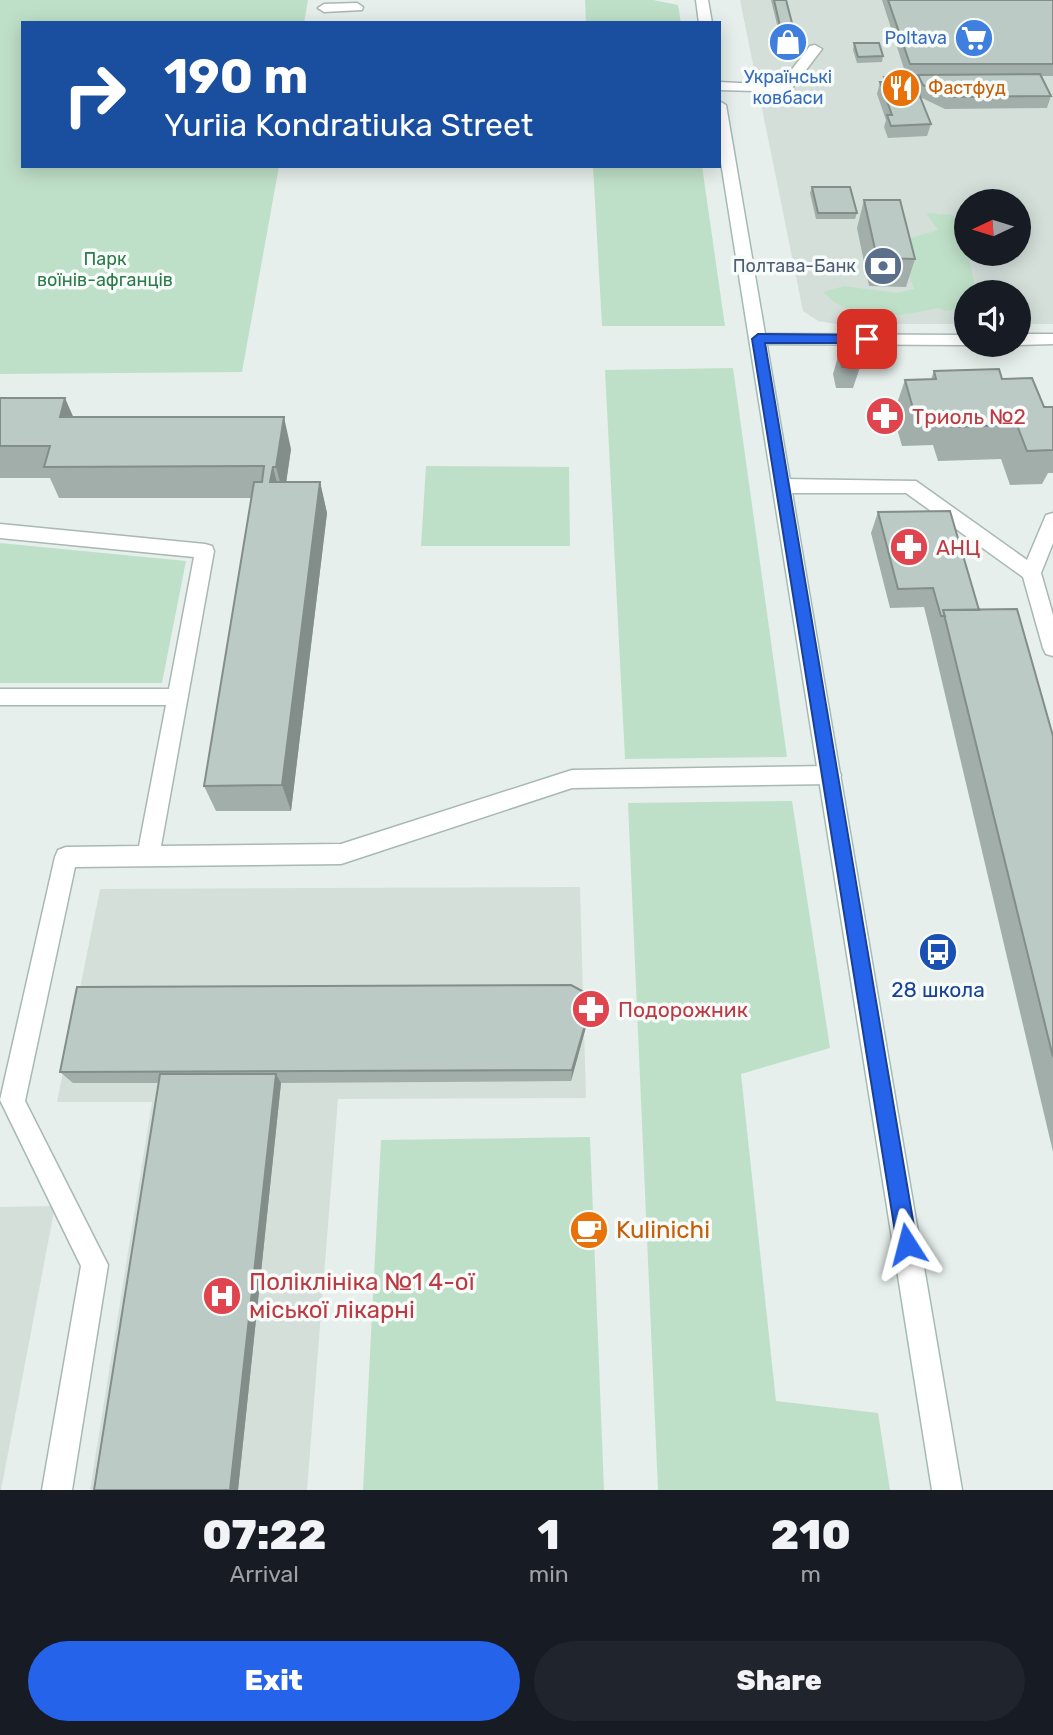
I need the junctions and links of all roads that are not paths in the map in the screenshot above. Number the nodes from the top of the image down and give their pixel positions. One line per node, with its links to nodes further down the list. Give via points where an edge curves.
1 (702, 0): 4 (main road)
2 (323, 4): 3 (main road)
3 (357, 7)
4 (706, 21)
5 (815, 49): 6 (main road, via 784,89)
6 (721, 86)
7 (721, 117): 8 (main road)
8 (758, 339): 10 (main road); 12 (main road)
9 (1053, 339): 11 (main road)
10 (954, 340)
11 (1031, 340)
12 (782, 486): 15 (main road, via 910,486); 19 (main road)
13 (1053, 520): 15 (main road)
14 (0, 531): 18 (main road, via 205,551)
15 (1031, 573): 16 (main road)
16 (1053, 648)
17 (0, 697): 18 (main road)
18 (178, 697): 20 (main road)
19 (830, 775): 20 (main road, via 572,779 341,854); 22 (main road)
20 (148, 857): 21 (main road, via 66,858 12,1102 95,1265)
21 (57, 1490)
22 (947, 1490)

